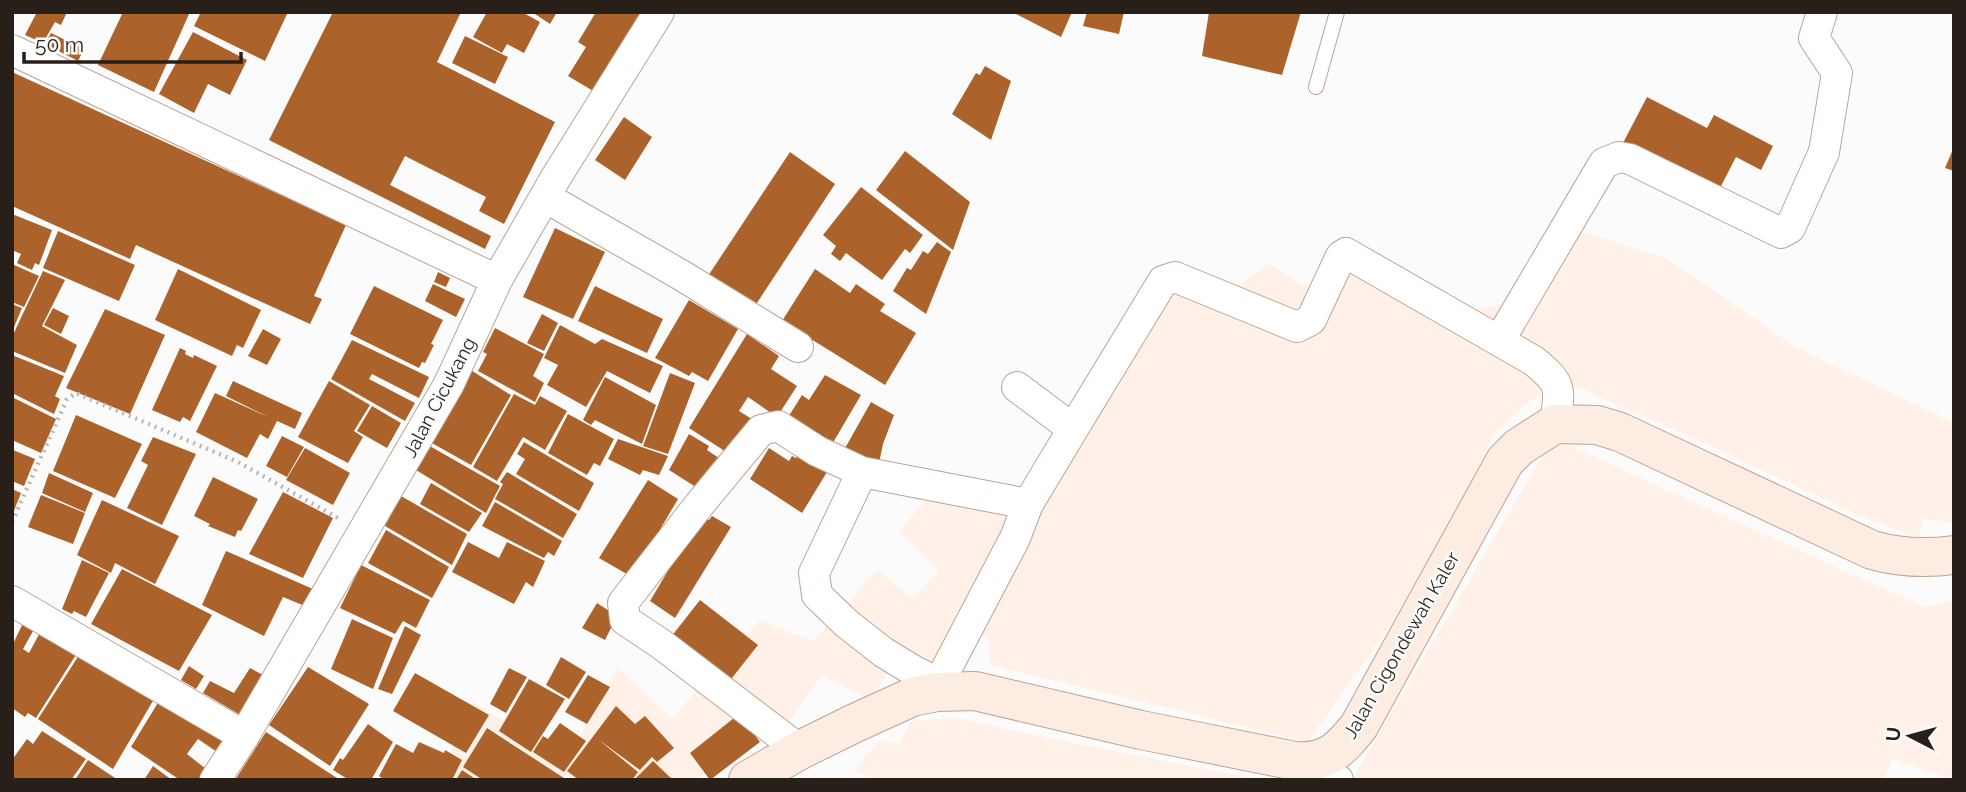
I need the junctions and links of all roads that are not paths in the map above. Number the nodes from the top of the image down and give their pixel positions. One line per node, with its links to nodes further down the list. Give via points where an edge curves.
1 (659, 12): 6 (street, Jalan Cicukang)
2 (1338, 12): 5 (lane)
3 (1822, 12): 8 (street, via 1814,38 1837,73 1824,152 1790,228 1781,233 1619,157 1604,163)
4 (12, 50): 7 (street)
5 (1316, 87)
6 (545, 197): 7 (street, Jalan Cicukang); 9 (street)
7 (497, 281): 18 (street, Jalan Cicukang, via 449,384)
8 (1499, 341): 11 (street, via 1553,376 1559,397); 12 (street, via 1346,253 1311,320 1297,327 1175,277 1163,281)
9 (798, 347)
10 (1017, 387): 12 (street)
11 (1555, 424): 15 (main road, via 1597,425 1620,432 1872,550 1899,558); 20 (main road, Jalan Cigondewah Kaler, via 1505,461 1359,726)
12 (1073, 429): 14 (street)
13 (862, 472): 14 (street); 17 (street, via 814,573 817,595 883,652); 19 (street, via 778,426 761,430 623,603 625,620)
14 (1028, 504): 17 (street)
15 (1954, 555)
16 (12, 601): 18 (street)
17 (938, 688): 19 (main road, Jalan Cigondewah Kaler); 20 (main road, Jalan Cigondewah Kaler, via 975,691)
18 (244, 736): 21 (street, Jalan Cicukang)
19 (800, 750): 22 (main road, Jalan Cigondewah Kaler)
20 (1324, 771)
21 (215, 780)
22 (748, 780)

